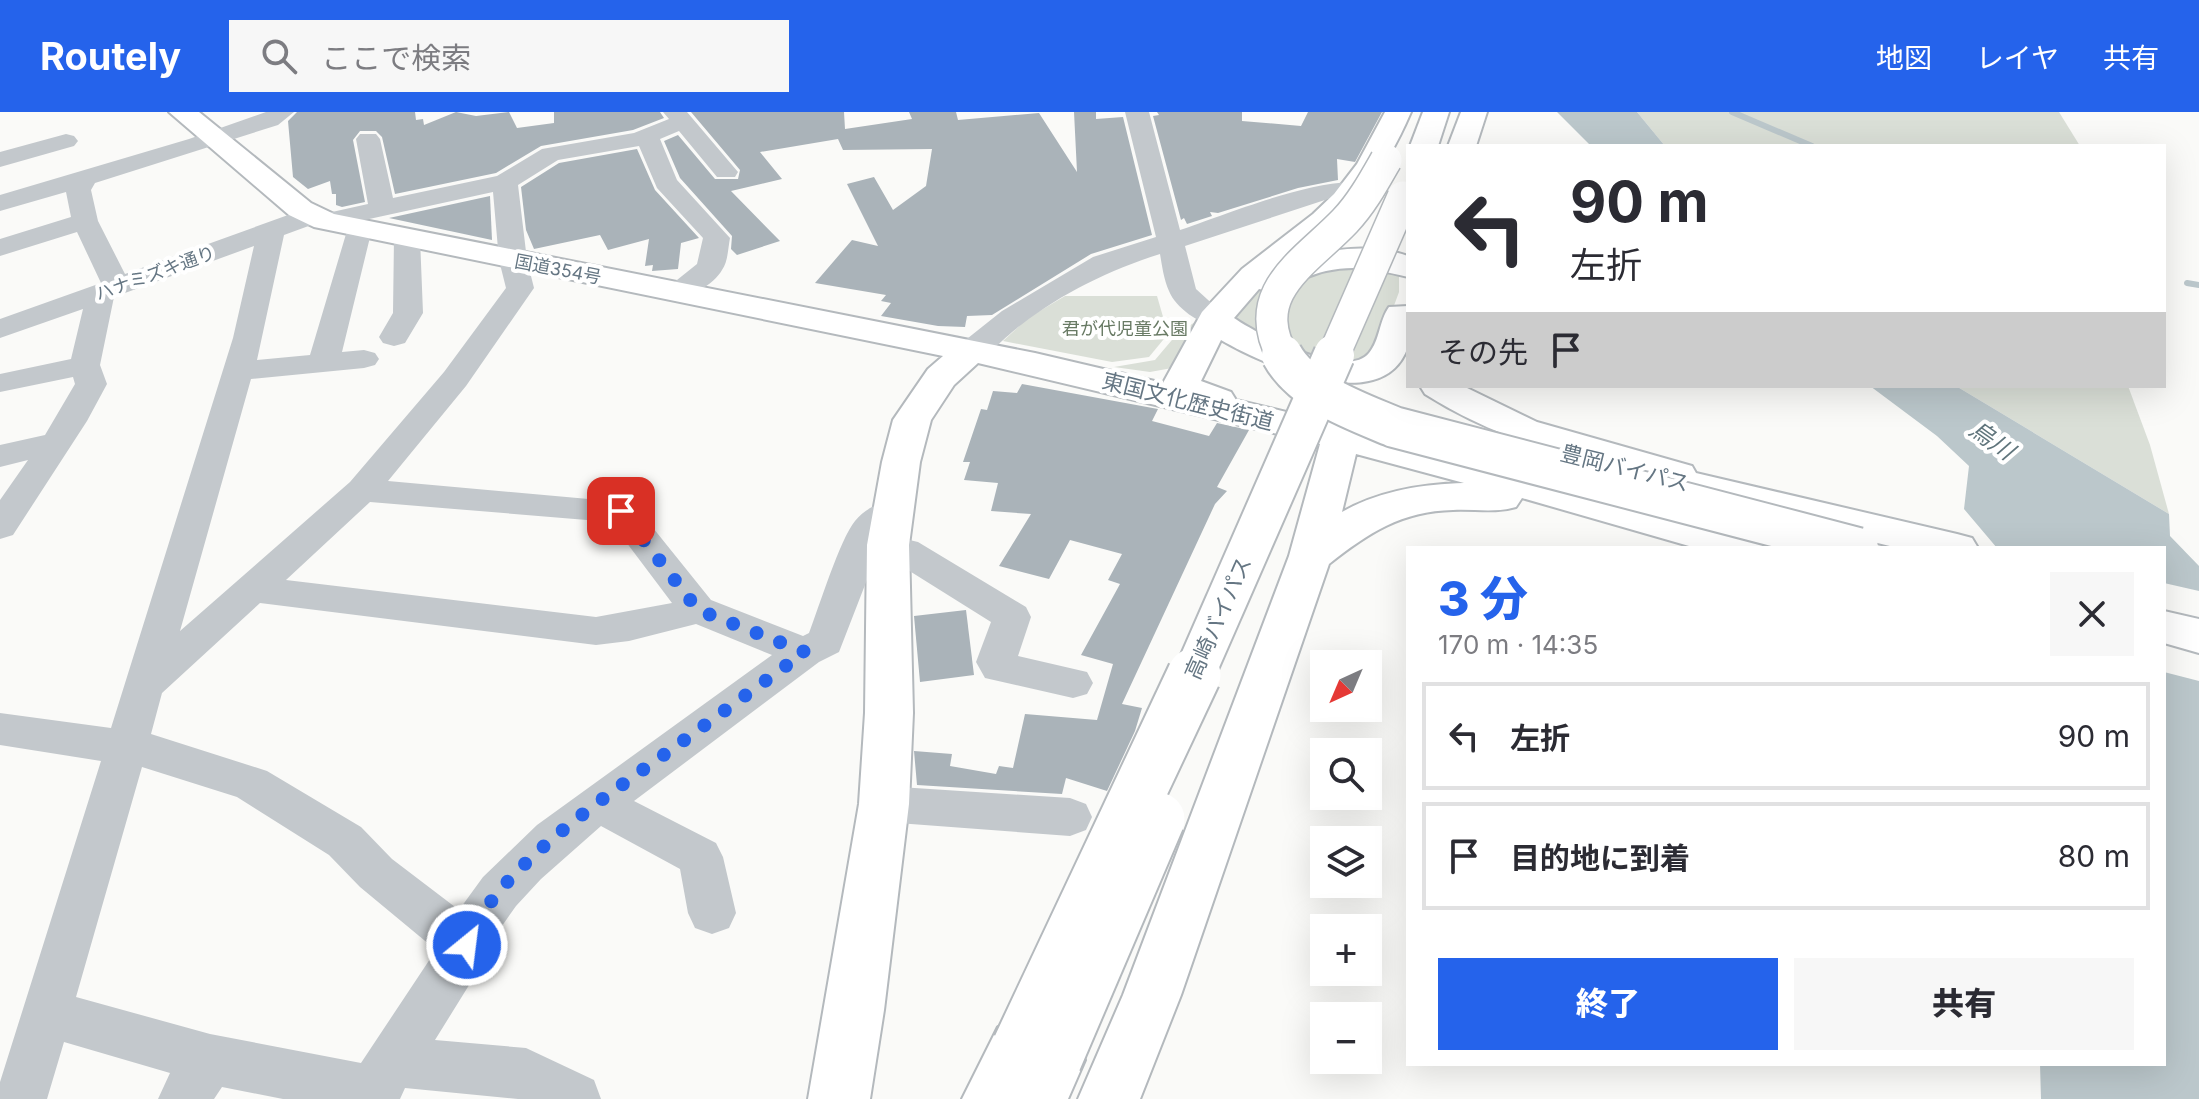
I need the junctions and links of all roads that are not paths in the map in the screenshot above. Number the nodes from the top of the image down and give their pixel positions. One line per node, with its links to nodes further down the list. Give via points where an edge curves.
1 (184, 112): 11 (highway, 国道354号)
2 (282, 112): 11 (street)
3 (1137, 112): 31 (street)
4 (1398, 112): 23 (highway)
5 (1410, 112): 14 (highway)
6 (1436, 112): 15 (highway)
7 (1452, 112): 16 (highway)
8 (1474, 112): 17 (highway)
9 (680, 116): 10 (street); 20 (street)
10 (646, 137): 22 (street, via 551,154); 36 (street, via 666,183 717,238 710,268)
11 (216, 138): 21 (street); 27 (highway, 国道354号)
12 (368, 139): 26 (street)
13 (66, 141): 19 (street)
14 (1406, 144)
15 (1425, 144)
16 (1441, 144)
17 (1463, 144)
18 (1406, 148): 24 (highway)
19 (0, 160)
20 (726, 172)
21 (86, 177): 25 (street); 28 (street, via 78,190)
22 (505, 182): 26 (street); 33 (street)
23 (1354, 189): 31 (street, via 1325,192); 37 (highway)
24 (1401, 192): 61 (highway, bridge, via 1353,211 1282,284 1271,325 1280,351 1309,385 1352,410 1410,432); 83 (highway, 高崎バイパス, bridge)
25 (0, 203)
26 (370, 218): 27 (highway, 国道354号); 30 (highway, 国道354号); 43 (street)
27 (318, 219): 29 (street, ハナミズキ通り)
28 (85, 221): 32 (street); 35 (street)
29 (271, 231): 35 (street, ハナミズキ通り); 46 (street)
30 (407, 238): 33 (highway, 国道354号); 39 (street, via 408,313)
31 (1168, 242): 37 (street, via 1183,292 1192,303); 41 (street, via 1128,253 1075,278 1012,317)
32 (0, 248)
33 (513, 260): 36 (highway, 国道354号); 55 (street, via 520,288 455,379)
34 (1405, 289): 37 (highway, via 1391,259 1336,259 1271,279); 37 (highway, via 1389,349 1370,369 1317,367 1268,351 1230,333); 40 (highway)
35 (109, 290): 38 (street, ハナミズキ通り); 45 (street)
36 (676, 292): 41 (highway, 国道354号)
37 (1221, 312): 48 (highway)
38 (0, 329)
39 (394, 337)
40 (1406, 344)
41 (969, 352): 44 (highway, 東国文化歴史街道); 58 (highway, via 941,377 912,420)
42 (364, 359): 43 (street)
43 (324, 361): 46 (street)
44 (1035, 364): 48 (highway, 東国文化歴史街道); 51 (highway, 東国文化歴史街道)
45 (85, 365): 47 (street); 52 (street, via 91,384)
46 (238, 371): 74 (street)
47 (0, 383)
48 (1181, 384): 51 (highway, 東国文化歴史街道, via 1203,397)
49 (1441, 388): 54 (highway, via 1525,431)
50 (1464, 388): 54 (highway, via 1518,417)
51 (1315, 423): 56 (highway, 豊岡バイパス, via 1407,417); 60 (highway, 豊岡バイパス, via 1391,453); 63 (highway)
52 (57, 443): 53 (street); 57 (street)
53 (0, 456)
54 (1663, 470): 56 (highway)
55 (362, 490): 64 (street); 67 (street, via 621,511)
56 (1780, 504): 62 (highway, 豊岡バイパス)
57 (0, 527)
58 (890, 528): 70 (street, via 869,527 825,642); 73 (street, via 905,551 1012,617 996,662 999,667); 78 (highway)
59 (1734, 546): 63 (highway, via 1504,498 1429,499 1366,516)
60 (1736, 546)
61 (1850, 546)
62 (1949, 546)
63 (1310, 556): 90 (highway, via 1152,995)
64 (252, 589): 67 (street, via 596,631); 74 (street)
65 (2166, 600): 66 (highway)
66 (2199, 608)
67 (698, 610): 70 (street)
68 (2166, 628): 69 (highway)
69 (2199, 636)
70 (805, 652): 77 (street)
71 (2166, 656): 72 (highway)
72 (2199, 664)
73 (1073, 683)
74 (142, 688): 76 (street)
75 (0, 729): 76 (street)
76 (124, 746): 81 (street, via 252,784 345,841 376,873); 82 (street)
77 (598, 803): 80 (street, via 700,857); 81 (street, via 519,869 472,929)
78 (884, 804): 79 (street); 88 (highway)
79 (1070, 817)
80 (712, 913)
81 (467, 945): 85 (street)
82 (46, 1013): 84 (street); 86 (street)
83 (1037, 1069): 89 (highway, 高崎バイパス)
84 (197, 1079): 85 (street)
85 (380, 1084): 87 (street, via 526,1074)
86 (15, 1088)
87 (575, 1099)
88 (839, 1099)
89 (993, 1099)
90 (1109, 1099)

